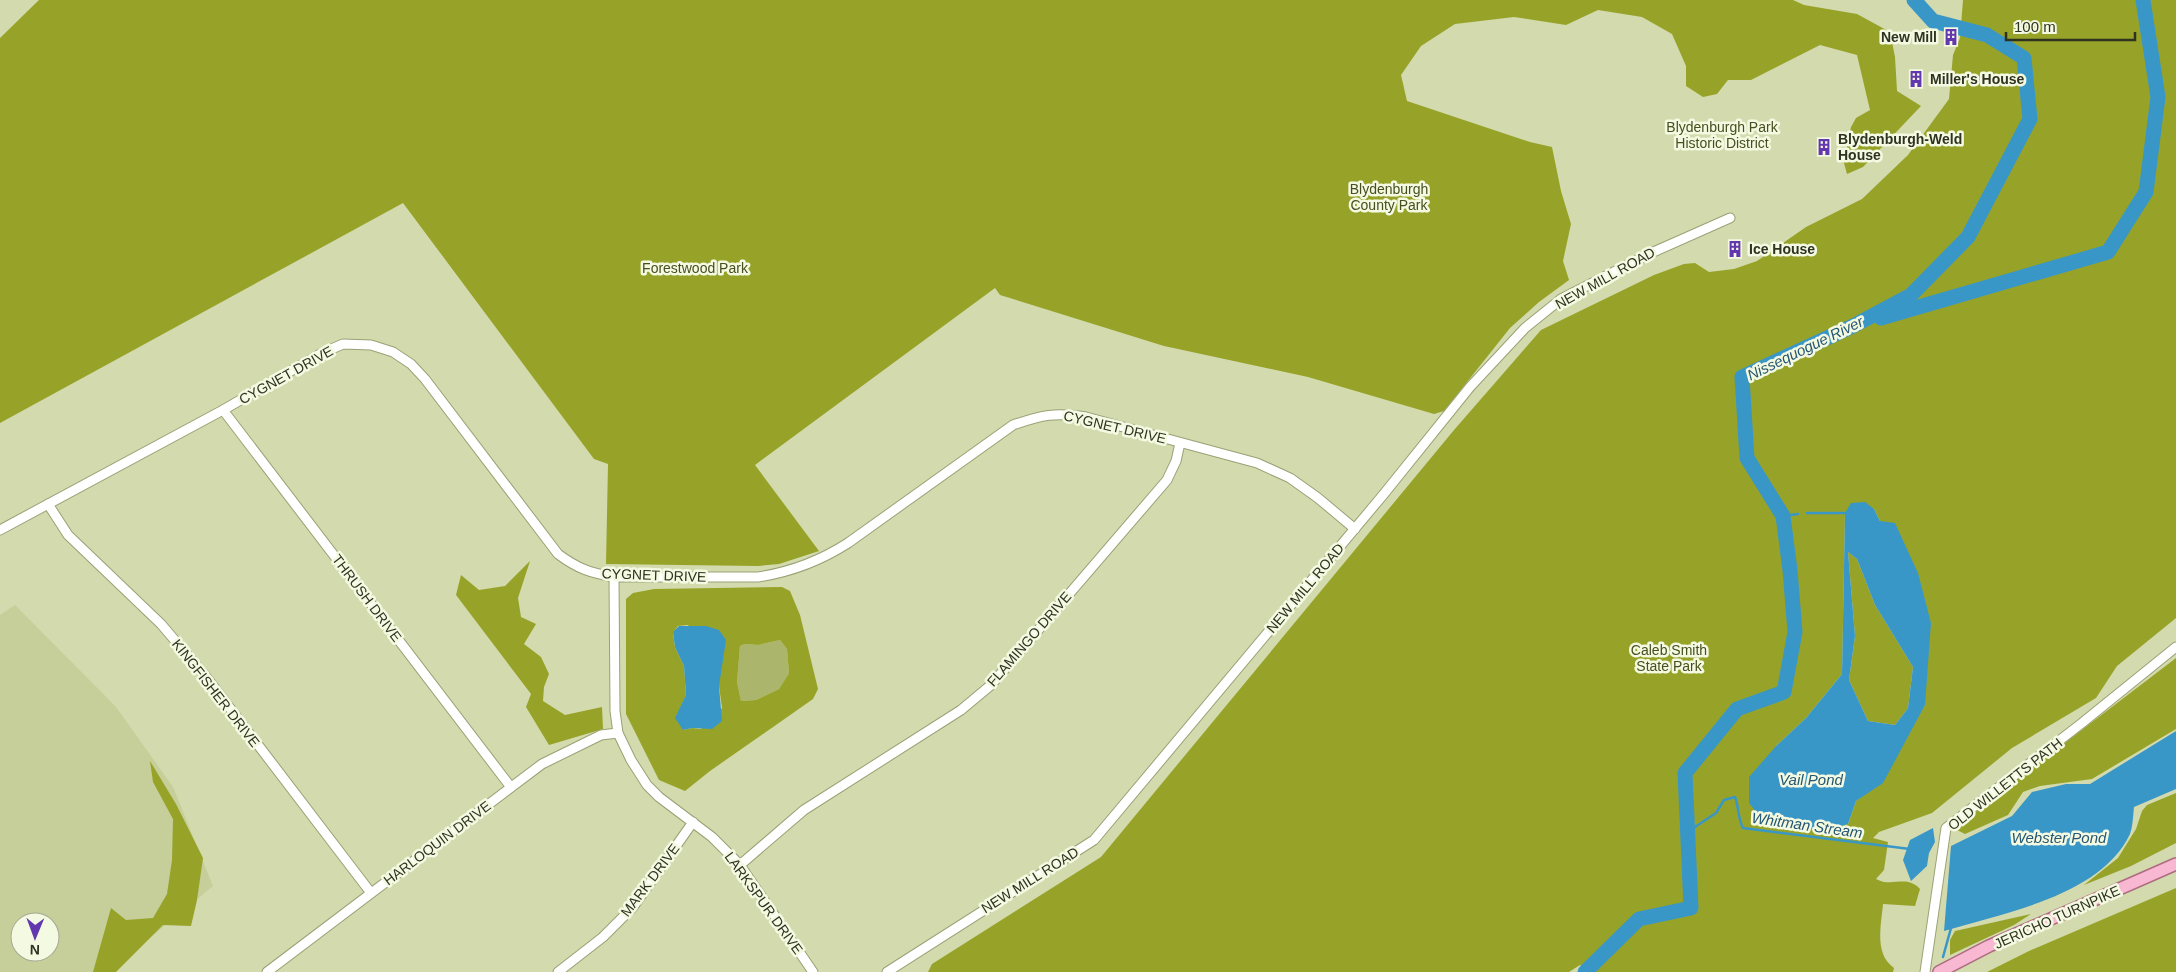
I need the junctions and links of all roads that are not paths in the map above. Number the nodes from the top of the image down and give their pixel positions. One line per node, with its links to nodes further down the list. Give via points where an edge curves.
1 (1730, 218): 5 (street, NEW MILL ROAD, via 1686,236 1561,300 1525,328 1470,387)
2 (223, 410): 4 (street, CYGNET DRIVE); 7 (street, CYGNET DRIVE, via 343,344 370,345 393,352 425,379 558,554 575,567); 10 (street, THRUSH DRIVE)
3 (1180, 442): 5 (street, CYGNET DRIVE, via 1257,463 1290,478); 7 (street, CYGNET DRIVE, via 1086,417 1063,413 1039,416 1012,425 848,544 803,567 758,577); 13 (street, FLAMINGO DRIVE, via 1167,480 991,685 961,710 804,810)
4 (48, 504): 6 (street, CYGNET DRIVE); 14 (street, KINGFISHER DRIVE, via 68,535 161,624 207,678)
5 (1355, 529): 18 (street, NEW MILL ROAD, via 1094,840)
6 (0, 530)
7 (614, 577): 9 (street, LARKSPUR DRIVE)
8 (2176, 647): 19 (street, OLD WILLETTS PATH, via 1946,828)
9 (618, 733): 10 (street, HARLOQUIN DRIVE, via 601,735 542,764); 11 (street, LARKSPUR DRIVE, via 647,785)
10 (510, 786): 14 (street, HARLOQUIN DRIVE)
11 (693, 822): 13 (street, LARKSPUR DRIVE); 16 (street, MARK DRIVE, via 632,907 603,938)
12 (2176, 864): 20 (main road, JERICHO TURNPIKE, via 1989,946)
13 (740, 865): 17 (street, LARKSPUR DRIVE)
14 (371, 893): 15 (street, HARLOQUIN DRIVE)
15 (267, 972)
16 (558, 972)
17 (813, 972)
18 (887, 972)
19 (1926, 972)
20 (1939, 972)

